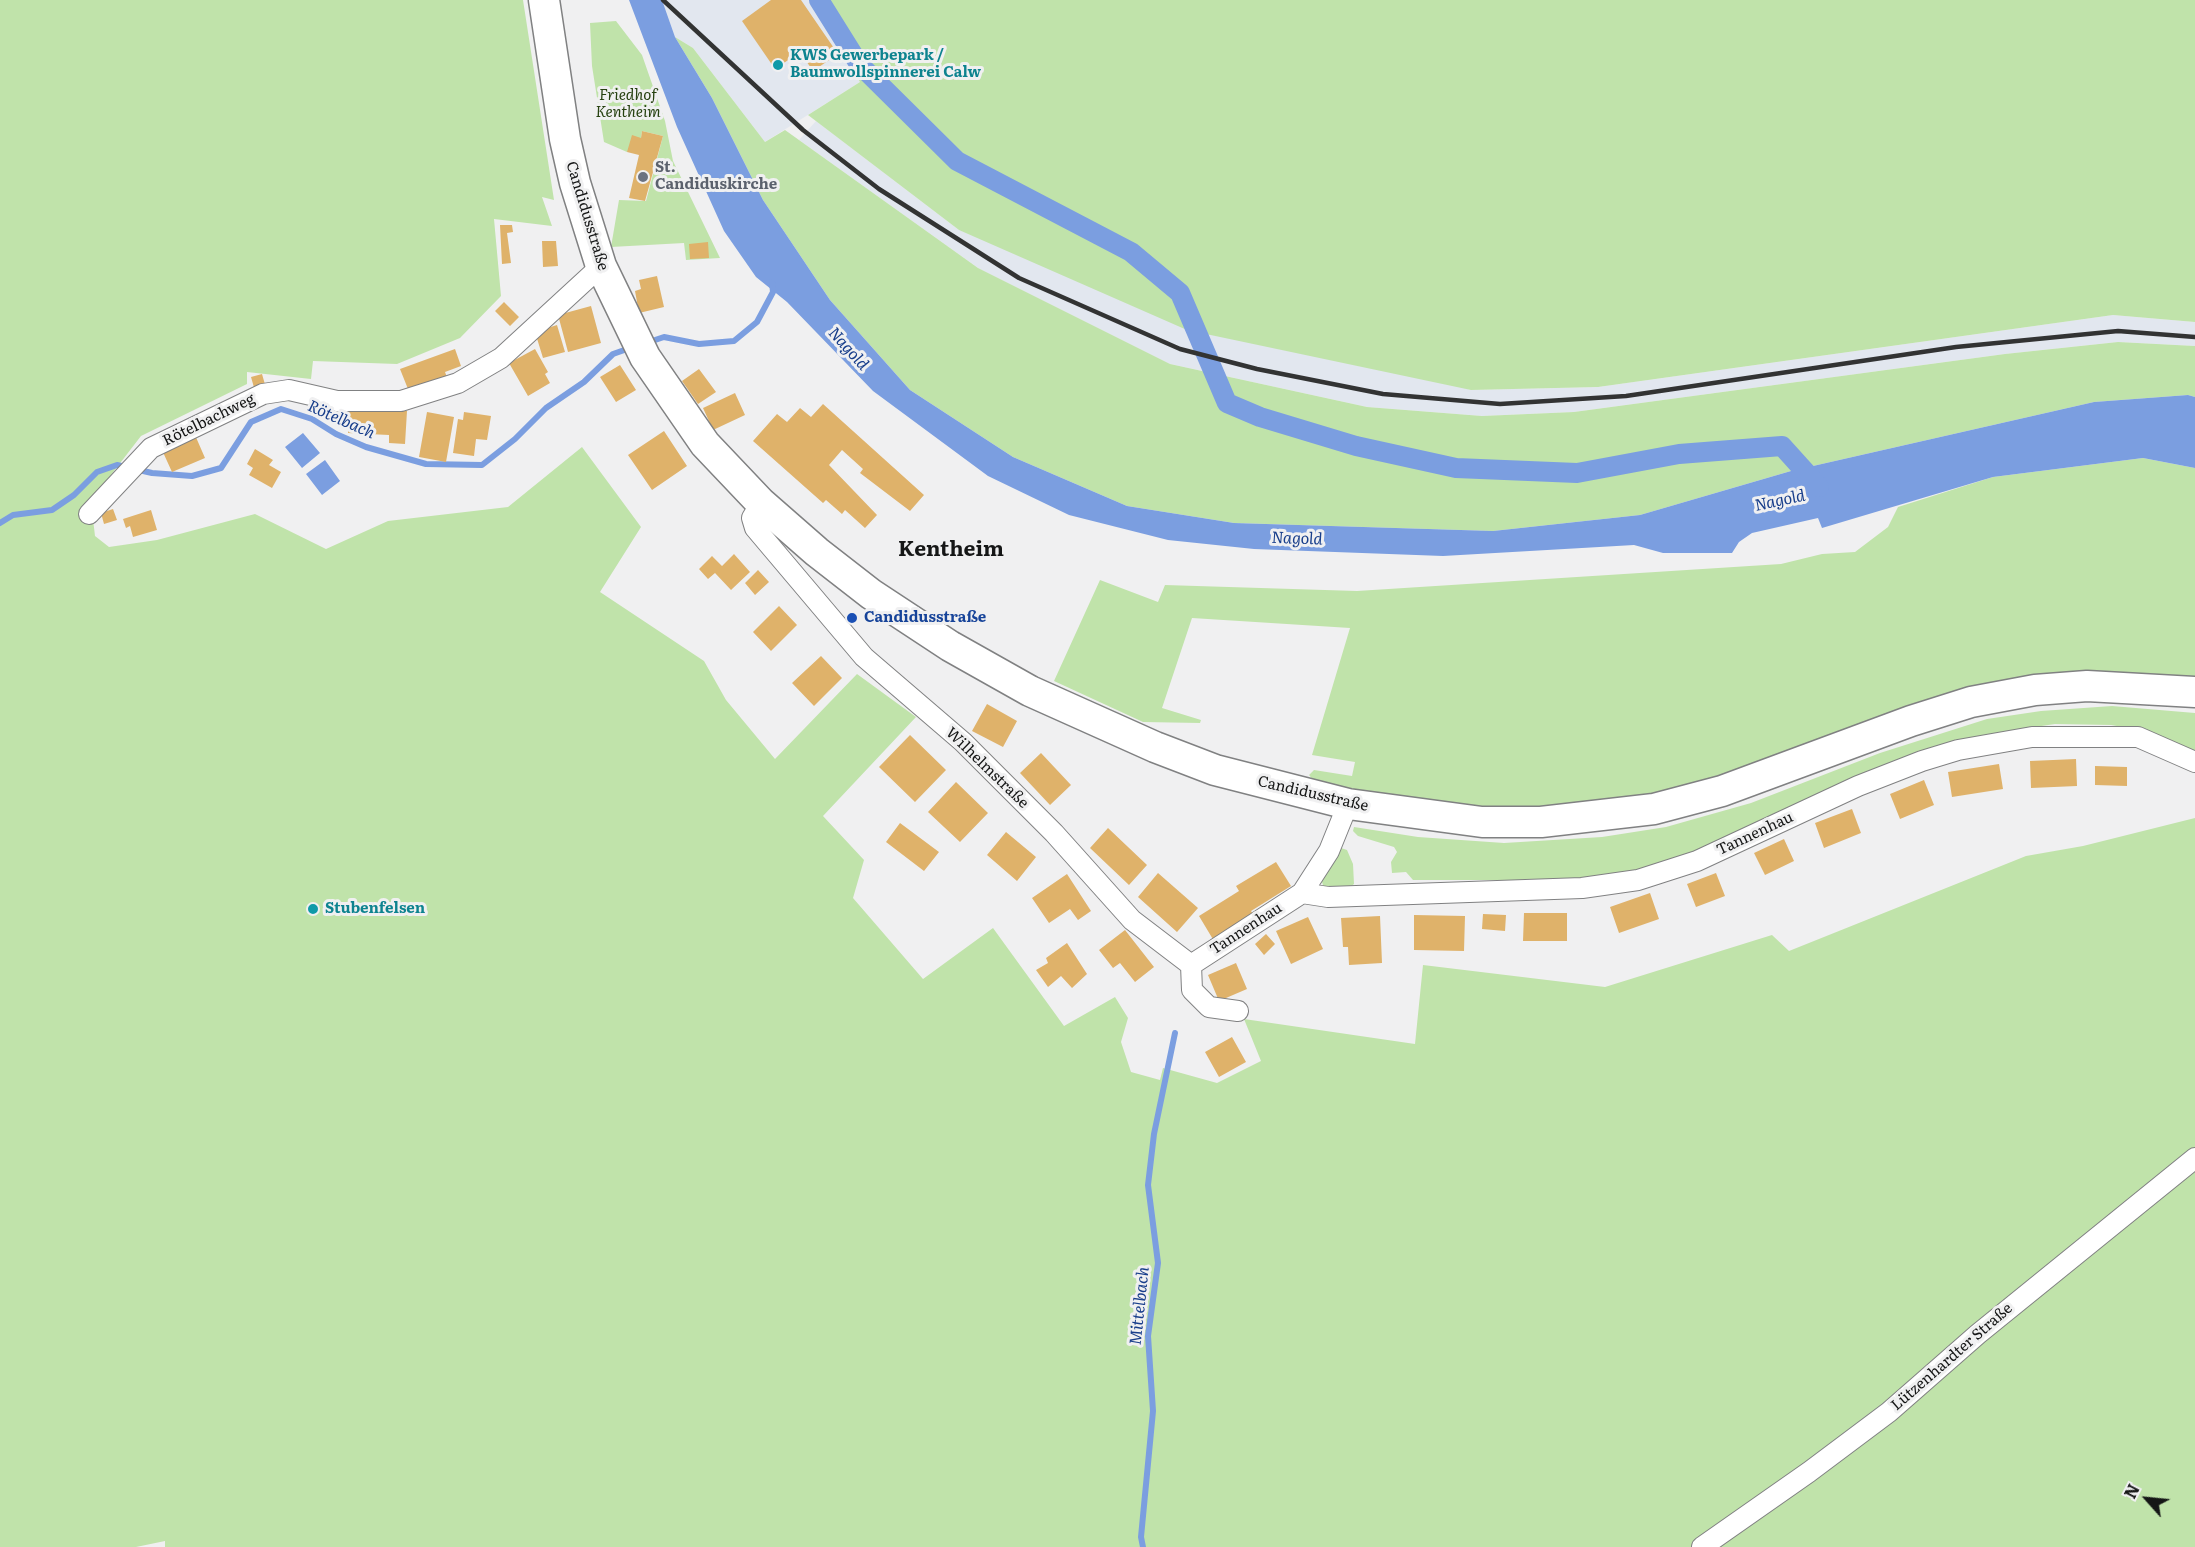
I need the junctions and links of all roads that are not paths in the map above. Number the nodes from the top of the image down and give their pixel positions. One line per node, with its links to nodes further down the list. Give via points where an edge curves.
1 (543, 0): 2 (main road, Candidusstraße, via 565,139)
2 (601, 266): 3 (main road, Candidusstraße, via 645,357 705,444); 4 (street, Rötelbachweg, via 501,358 458,383 401,401 337,401 289,390 263,394 151,448)
3 (761, 502): 7 (main road, Candidusstraße, via 871,594 950,646 1030,691 1215,770); 9 (street, Wilhelmstraße, via 752,518 755,528 864,657 963,742 1054,833 1132,920)
4 (89, 514)
5 (2195, 692): 7 (main road, Candidusstraße, via 2087,686 2035,690 1971,702 1722,791 1654,809 1541,822 1482,822)
6 (2195, 762): 8 (street, Tannenhau, via 2138,737 2032,737 1958,750 1922,761 1858,786 1697,861 1638,880 1570,888 1328,897)
7 (1348, 804): 8 (street, Tannenhau, via 1329,851)
8 (1302, 893): 9 (street, Tannenhau)
9 (1191, 965): 10 (street, via 1192,990 1209,1007)
10 (1238, 1011)
11 (2195, 1158): 12 (street, Lützenhardter Straße, via 1977,1334 1889,1412)
12 (1702, 1547)

